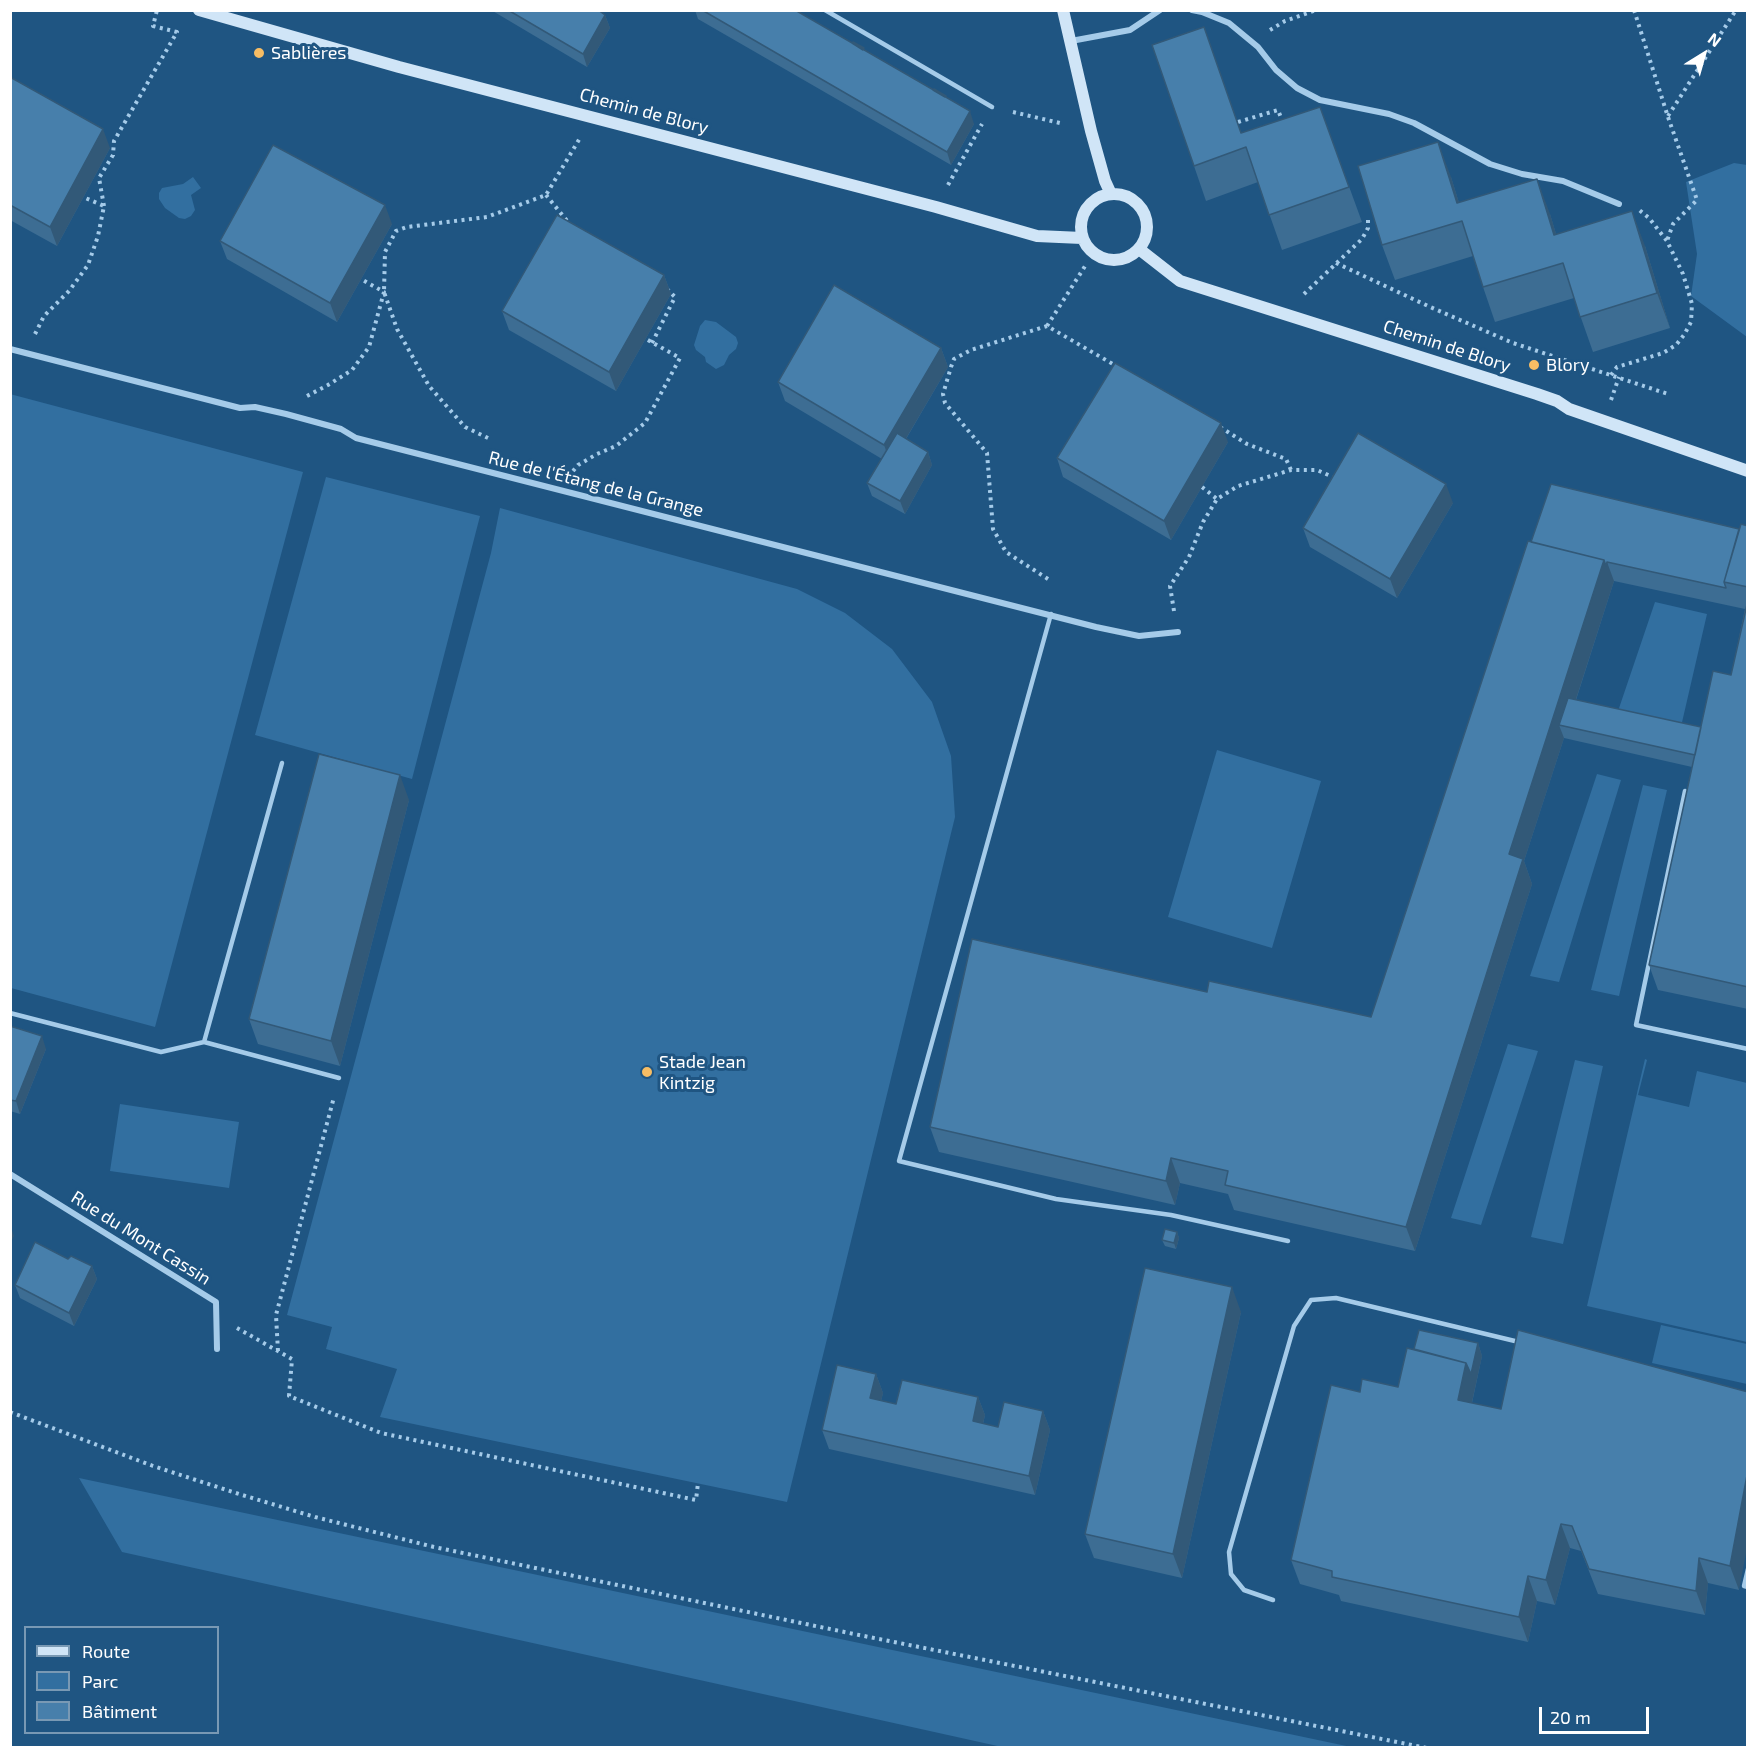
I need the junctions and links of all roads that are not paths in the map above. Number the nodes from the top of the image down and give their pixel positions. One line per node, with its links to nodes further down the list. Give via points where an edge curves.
1 (199, 10): 10 (street, Chemin de Blory, via 1037,237)
2 (825, 10): 7 (lane)
3 (1063, 10): 6 (street)
4 (1160, 10): 6 (street, via 1130,30)
5 (1192, 10): 9 (street, via 1229,23 1297,88 1320,100 1389,114 1414,123 1490,164 1563,181)
6 (1070, 41): 8 (street)
7 (992, 107)
8 (1111, 194): 10 (street, via 1100,197 1086,209 1081,220); 11 (street, via 1135,201 1146,218 1147,236)
9 (1619, 204)
10 (1082, 238): 11 (street, via 1093,253 1105,260 1130,257)
11 (1139, 249): 13 (street, Chemin de Blory, via 1180,281 1537,394)
12 (10, 350): 14 (street, Rue de l'Étang de la Grange, via 240,408 286,414 342,429 356,438)
13 (1748, 471)
14 (1051, 614): 15 (street, Rue de l'Étang de la Grange, via 1139,636); 23 (lane, via 899,1161 1056,1199 1171,1215)
15 (1178, 633)
16 (282, 763): 19 (lane)
17 (1685, 791): 20 (lane, via 1636,1024)
18 (10, 1013): 19 (lane, via 161,1052)
19 (204, 1042): 21 (lane)
20 (1748, 1048)
21 (339, 1078)
22 (10, 1174): 25 (street, Rue du Mont Cassin, via 216,1302)
23 (1288, 1241)
24 (1524, 1343): 28 (lane, via 1336,1298 1311,1300 1294,1326 1229,1552 1231,1574 1244,1590)
25 (217, 1349)
26 (1748, 1569): 27 (lane, via 1744,1586)
27 (1748, 1587)
28 (1273, 1600)

